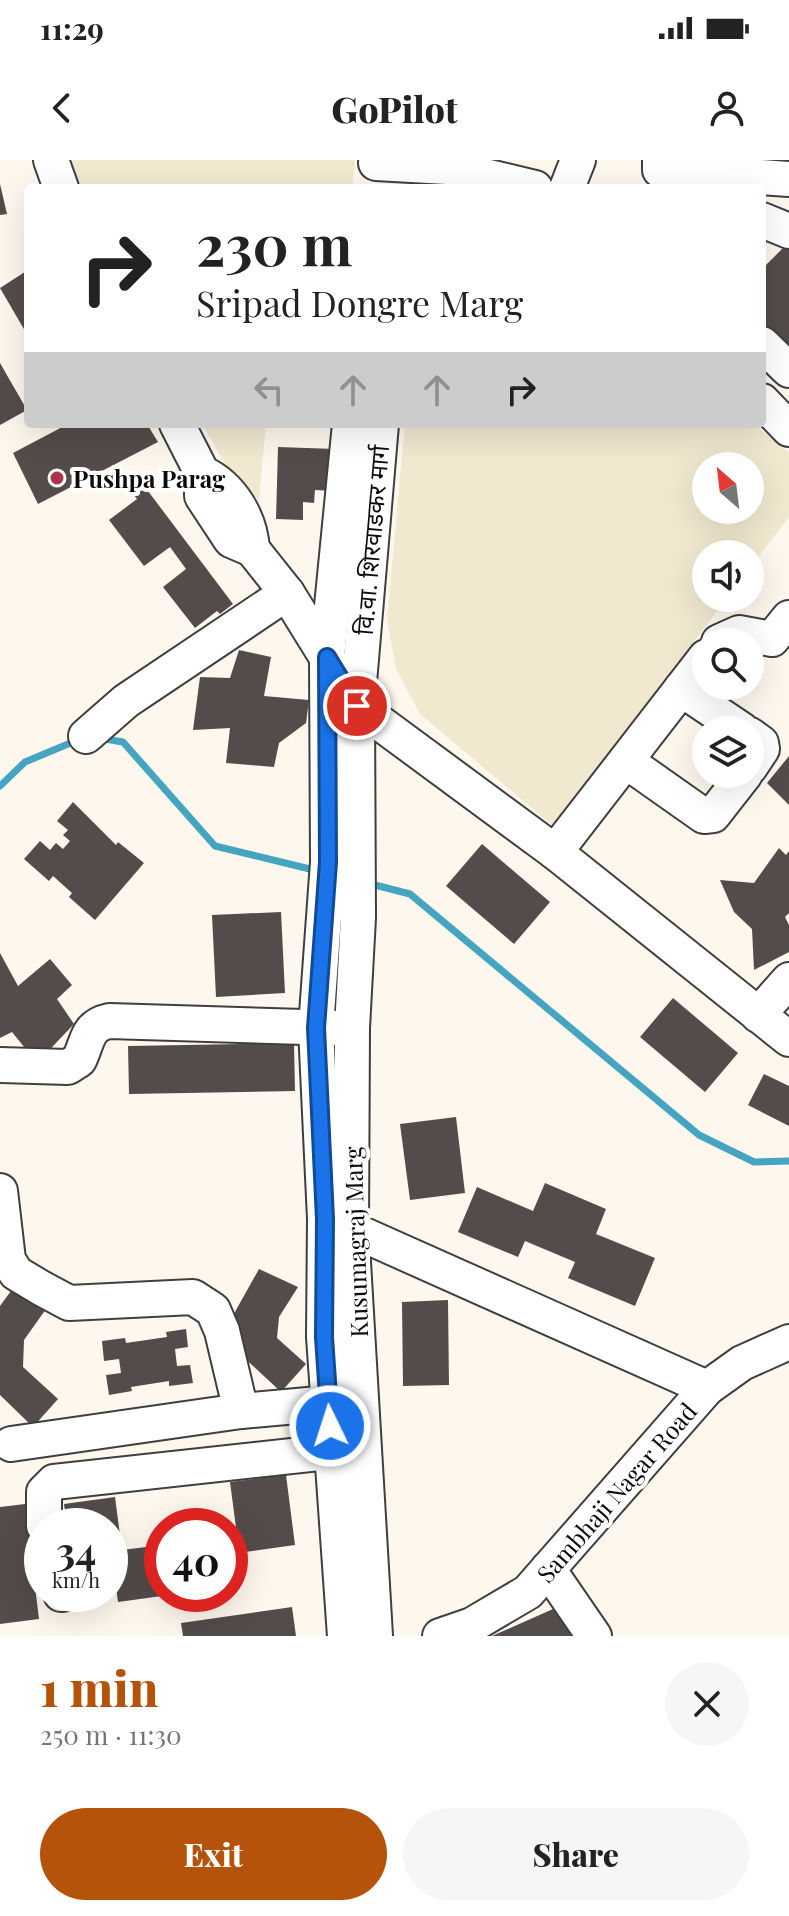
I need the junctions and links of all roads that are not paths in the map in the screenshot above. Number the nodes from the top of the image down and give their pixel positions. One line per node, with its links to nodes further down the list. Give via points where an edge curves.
1 (51, 160): 6 (street)
2 (578, 160): 8 (street)
3 (660, 165): 5 (street); 9 (street)
4 (389, 171): 7 (street, via 447,167)
5 (789, 179)
6 (60, 184)
7 (518, 184)
8 (569, 184)
9 (691, 184)
10 (766, 222): 11 (street)
11 (789, 231)
12 (766, 348): 13 (street)
13 (789, 370)
14 (179, 428): 17 (street, via 202,473 221,481 251,528 252,549)
15 (350, 428): 18 (street, Kusumagraj Marg)
16 (381, 428): 21 (street, वि.वा. शिरवाडकर मार्ग)
17 (287, 593): 18 (street); 23 (street, via 126,701)
18 (327, 657): 21 (street); 30 (street, Kusumagraj Marg, via 328,862)
19 (692, 685): 20 (street)
20 (688, 693): 22 (street); 24 (street)
21 (357, 706): 26 (street, वि.वा. शिरवाडकर मार्ग); 27 (street)
22 (722, 716)
23 (86, 736)
24 (632, 766): 25 (street, via 704,816 713,815); 27 (street)
25 (734, 788)
26 (359, 847): 31 (street, Kusumagraj Marg)
27 (555, 852): 29 (street)
28 (789, 980): 29 (street)
29 (758, 1015): 32 (street)
30 (316, 1028): 31 (street); 33 (street, via 109,1021 88,1033 79,1060 68,1067); 35 (street, Kusumagraj Marg)
31 (352, 1028): 35 (street, Kusumagraj Marg)
32 (789, 1039)
33 (0, 1065)
34 (0, 1191): 39 (street, via 8,1260 16,1273 41,1288 69,1303 193,1297 213,1310)
35 (338, 1223): 37 (street); 38 (street, Kusumagraj Marg, via 324,1337)
36 (789, 1342): 37 (street, Sambhaji Nagar Road, via 742,1363)
37 (707, 1388): 43 (street, Sambhaji Nagar Road)
38 (345, 1402): 39 (street); 41 (street, Kusumagraj Marg)
39 (241, 1411): 40 (street)
40 (11, 1444)
41 (348, 1449): 42 (street, via 54,1482 44,1492); 45 (street, Kusumagraj Marg); 46 (street, Kusumagraj Marg)
42 (44, 1508)
43 (548, 1569): 44 (street, Sambhaji Nagar Road, via 528,1592); 48 (street)
44 (474, 1630): 47 (street, Sambhaji Nagar Road)
45 (345, 1636)
46 (375, 1636)
47 (440, 1636)
48 (594, 1636)

